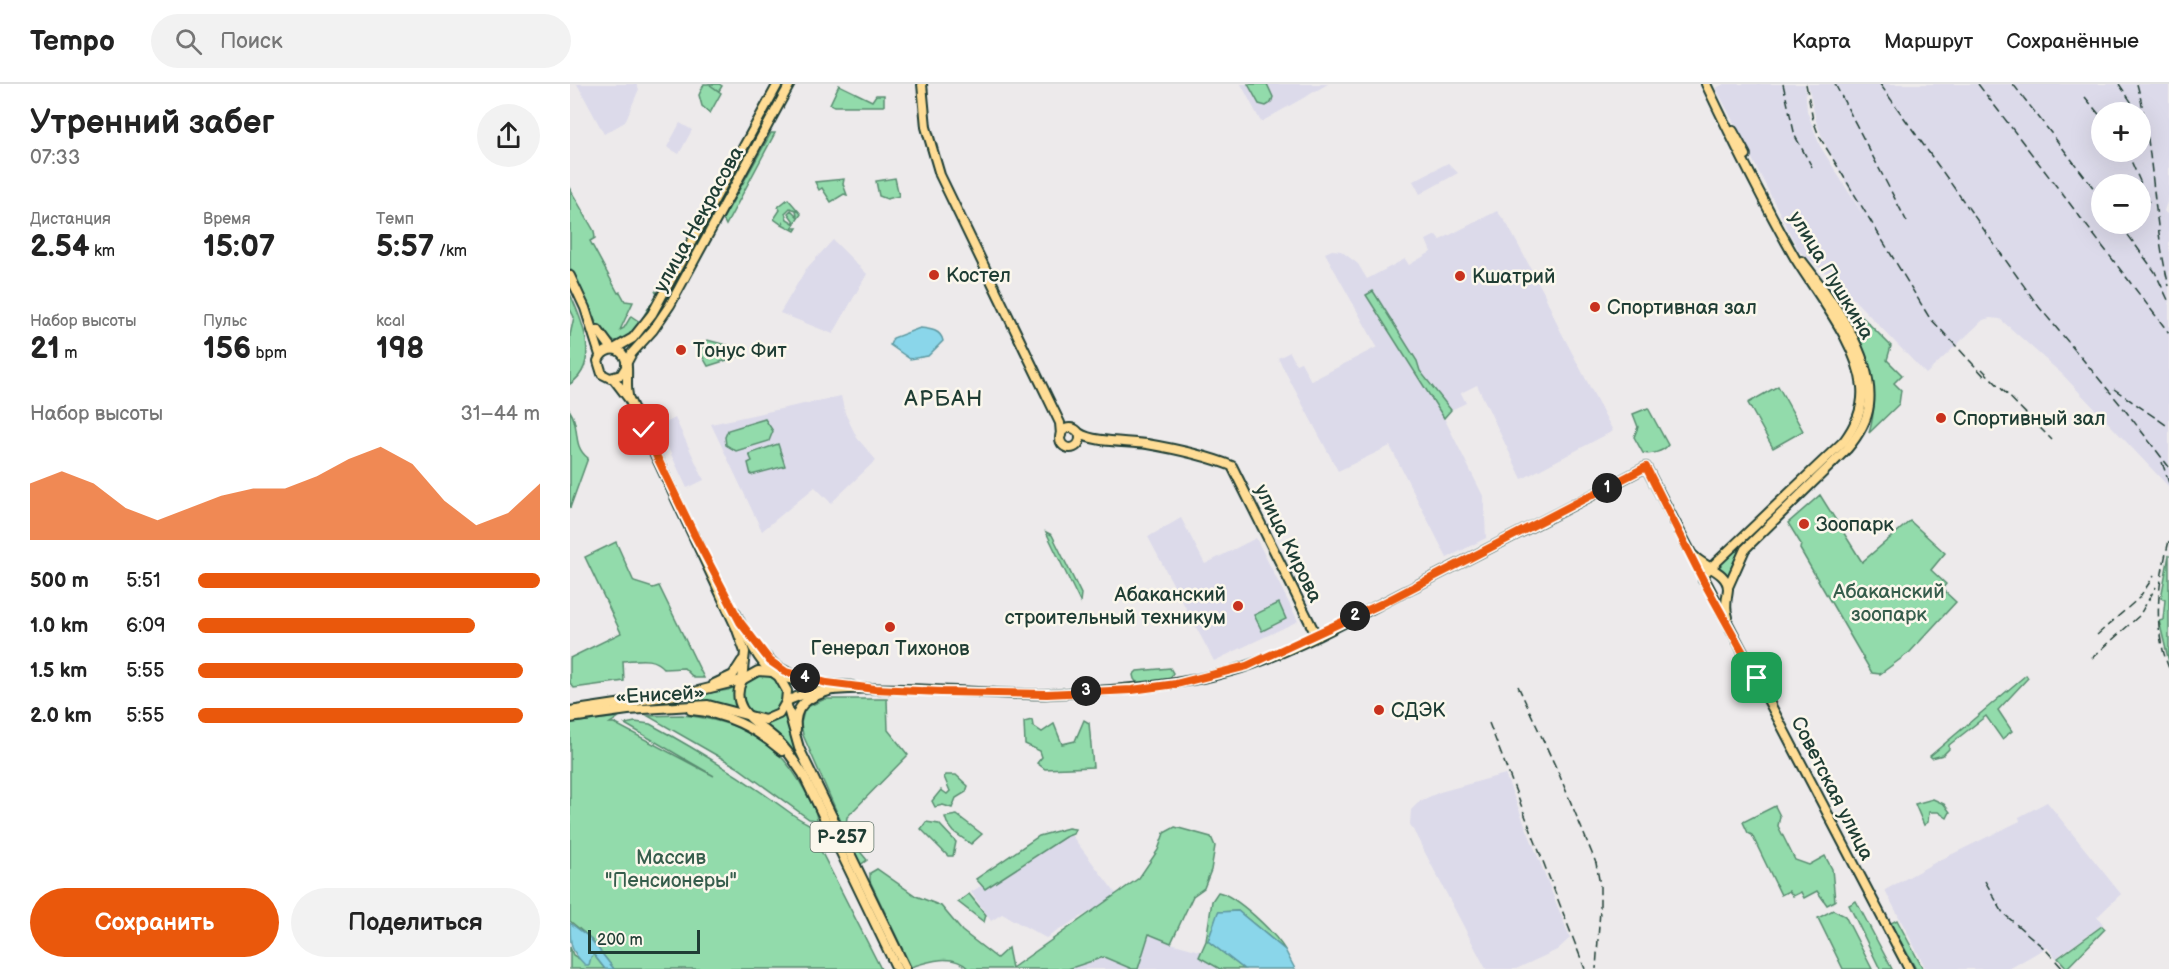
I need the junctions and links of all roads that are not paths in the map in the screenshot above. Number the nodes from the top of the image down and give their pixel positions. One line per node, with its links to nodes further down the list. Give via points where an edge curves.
1 (778, 84): 8 (main road, улица Некрасова, via 652,314 633,338)
2 (790, 84): 10 (main road, улица Некрасова, via 670,305)
3 (922, 84): 13 (main road, via 926,127 940,175)
4 (1706, 84): 20 (main road, улица Пушкина, via 1776,223 1852,354 1862,387 1857,422 1844,441)
5 (1712, 84): 24 (main road, улица Пушкина, via 1791,243 1849,331 1869,383 1869,404 1859,435 1744,549)
6 (570, 276): 7 (main road)
7 (585, 308): 8 (main road); 9 (main road)
8 (613, 349): 9 (main road); 10 (main road, via 622,353)
9 (600, 356): 11 (main road, via 599,370)
10 (626, 366): 11 (main road, via 621,375); 12 (main road)
11 (613, 378): 12 (main road)
12 (629, 399): 26 (main road)
13 (1060, 423): 14 (main road); 16 (main road)
14 (1068, 428): 15 (main road); 16 (main road)
15 (1079, 433): 17 (main road); 18 (main road)
16 (1061, 435): 18 (main road, via 1061,442 1067,447)
17 (1088, 437): 18 (main road); 27 (main road, улица Кирова, via 1148,444 1232,466)
18 (1079, 442)
19 (1684, 542): 21 (main road); 23 (main road); 27 (main road, via 1646,467)
20 (1728, 550): 21 (main road, via 1713,561); 22 (main road, улица Пушкина)
21 (1700, 562): 22 (main road)
22 (1710, 568): 23 (main road, улица Пушкина); 24 (main road, via 1724,577)
23 (1703, 580): 25 (main road, Советская улица)
24 (1727, 589): 25 (main road, via 1720,597); 28 (main road, улица Пушкина, via 1726,613)
25 (1709, 591): 28 (main road, Советская улица)
26 (740, 627): 29 (main road); 30 (main road, via 745,652); 31 (main road, via 776,666); 32 (main road, via 740,668)
27 (1316, 635): 31 (main road, via 1232,671 1132,690 1047,694)
28 (1736, 638): 42 (main road, Советская улица)
29 (773, 672): 30 (main road, «Енисей», via 758,671); 31 (main road); 33 (main road, Р-257, via 785,686)
30 (742, 680): 32 (main road, «Енисей»); 37 (main road, Р-257, via 739,704)
31 (828, 687): 33 (main road); 38 (main road, via 806,701 797,713)
32 (698, 691): 35 (main road, «Енисей»)
33 (786, 702): 37 (main road, «Енисей» / Р-257, via 772,718); 38 (main road, Р-257)
34 (639, 709): 36 (main road, «Енисей» / Р-257); 37 (main road, «Енисей» / Р-257, via 708,705); 39 (main road, Р-257, via 703,711 738,721 776,745)
35 (570, 711)
36 (570, 718)
37 (750, 718): 39 (main road, Р-257, via 785,748)
38 (799, 748): 41 (main road, Р-257)
39 (802, 774): 40 (main road, Р-257)
40 (897, 969)
41 (906, 969)
42 (1909, 969)

